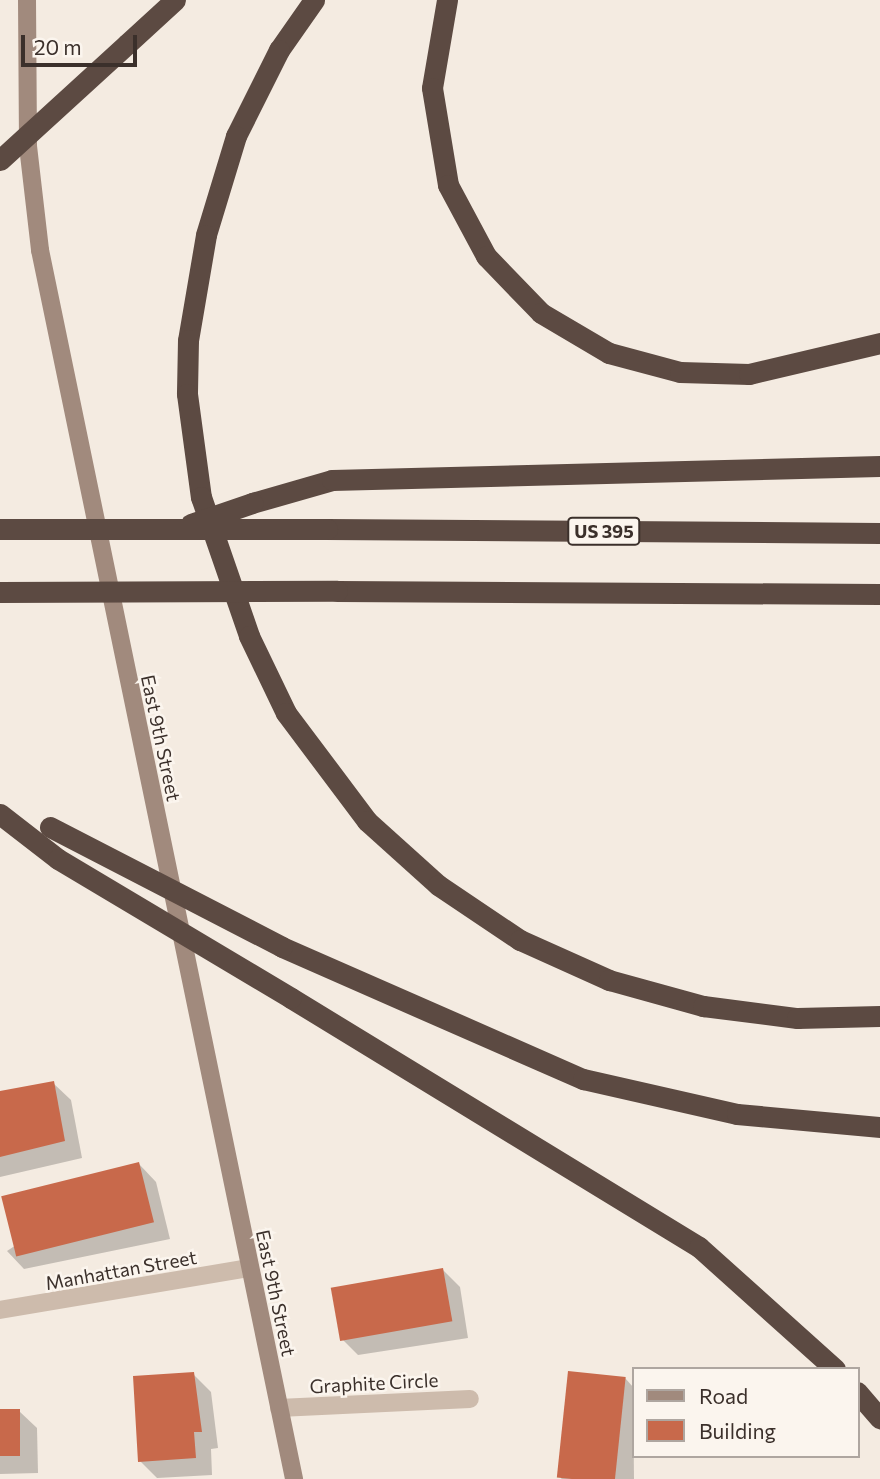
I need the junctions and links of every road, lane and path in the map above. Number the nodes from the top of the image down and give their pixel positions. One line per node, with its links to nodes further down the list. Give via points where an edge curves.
1 (27, 0): 16 (street, East 9th Street, via 28,146 40,250)
2 (175, 0): 5 (highway, bridge)
3 (314, 0): 14 (highway, via 279,51 236,135 206,235 188,340 189,419 201,497 249,636 286,713 367,821 438,885 520,940 609,980 702,1006 797,1018)
4 (447, 0): 6 (highway, via 432,88 448,185 486,256 541,313 609,353 702,374 783,369)
5 (0, 160)
6 (880, 343)
7 (880, 466): 9 (highway, bridge, via 332,480)
8 (0, 529): 9 (highway, US 395, bridge)
9 (172, 530): 10 (highway, US 395, bridge)
10 (880, 533)
11 (0, 592): 12 (highway, bridge)
12 (880, 594)
13 (0, 814): 15 (highway, bridge, via 50,827 282,947 583,1079 737,1114); 18 (highway, bridge, via 58,859 699,1247)
14 (880, 1016)
15 (880, 1127)
16 (249, 1268): 17 (street, Manhattan Street); 21 (street, East 9th Street)
17 (0, 1310)
18 (833, 1367)
19 (859, 1394): 22 (highway)
20 (470, 1399): 21 (street, Graphite Circle)
21 (279, 1408): 23 (street, East 9th Street)
22 (880, 1418)
23 (294, 1479)

